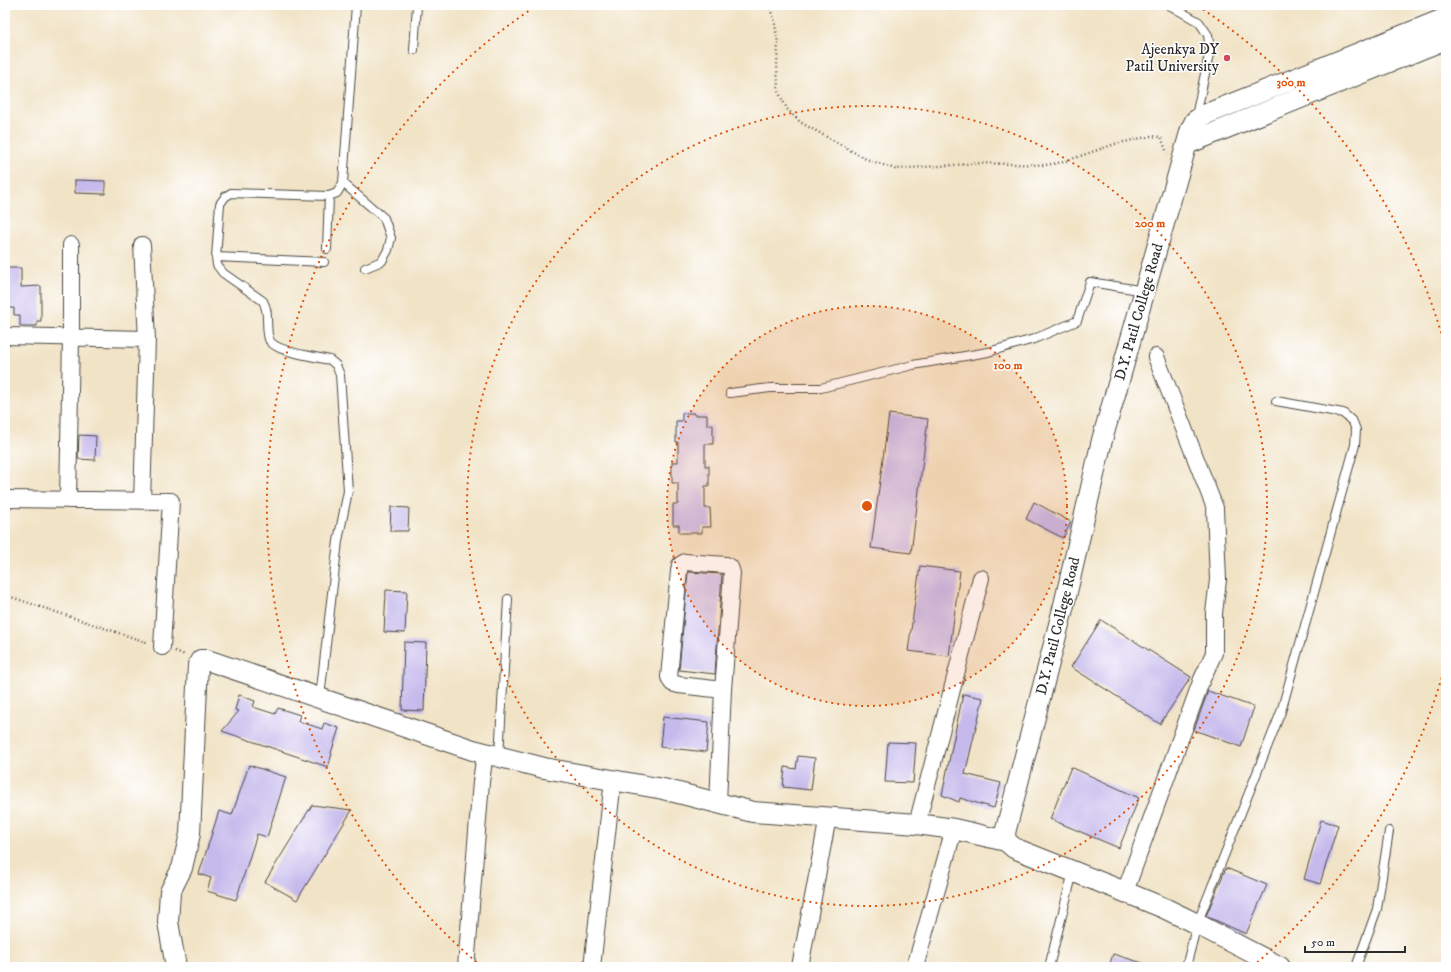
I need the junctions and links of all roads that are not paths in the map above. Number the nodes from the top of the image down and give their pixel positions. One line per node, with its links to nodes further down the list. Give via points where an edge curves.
1 (356, 5): 8 (lane)
2 (417, 5): 6 (lane)
3 (1170, 5): 7 (lane, D.Y. Patil College Road, via 1198,22 1208,35 1210,50)
4 (1446, 18): 7 (street, via 1204,115)
5 (1446, 40): 7 (street)
6 (414, 50)
7 (1194, 134): 16 (street, D.Y. Patil College Road, via 1179,171)
8 (343, 183): 9 (lane, via 337,193); 15 (lane, via 384,218 391,238 382,262)
9 (329, 196): 12 (lane); 13 (lane, via 231,193 225,196 220,204)
10 (71, 245): 18 (street)
11 (142, 245): 19 (street)
12 (327, 249)
13 (216, 257): 14 (lane); 30 (lane, via 217,265 223,273 264,301 267,308 269,339 272,344 282,349 330,360 336,365 340,375 348,491 338,541)
14 (324, 262)
15 (365, 268)
16 (1145, 291): 21 (lane, via 1090,282 1078,321 1034,339 988,352 913,365 821,388 770,388); 38 (street, D.Y. Patil College Road, via 1102,440 1064,605 1005,833)
17 (5, 336): 18 (street)
18 (71, 337): 19 (street); 24 (street)
19 (147, 339): 25 (street)
20 (1156, 357): 40 (street, via 1215,508 1218,580 1214,613 1214,653 1202,679)
21 (730, 393)
22 (1276, 401): 41 (lane, via 1343,413 1353,422 1356,430 1355,445 1281,712)
23 (5, 499): 24 (street)
24 (68, 500): 25 (street)
25 (142, 500): 28 (street, via 171,501)
26 (981, 578): 35 (street)
27 (508, 599): 31 (lane)
28 (162, 647)
29 (723, 690): 29 (street, via 678,685 672,683 669,677 678,571 680,565 685,562 726,565 732,572); 33 (street)
30 (320, 698): 31 (street); 42 (street, via 207,660 201,660 198,665 190,834 182,868 170,892 168,922)
31 (492, 755): 32 (street, via 544,768); 43 (street, via 481,782)
32 (613, 780): 33 (street); 44 (street)
33 (718, 803): 34 (street, via 753,812)
34 (828, 817): 35 (street); 45 (street)
35 (917, 824): 36 (street)
36 (954, 829): 38 (street); 46 (street)
37 (1389, 831): 50 (lane, via 1377,910)
38 (1006, 841): 39 (street, via 1020,851)
39 (1073, 871): 40 (street); 47 (lane)
40 (1125, 892): 41 (street)
41 (1197, 924): 48 (lane); 49 (street)
42 (176, 967)
43 (466, 967)
44 (592, 967)
45 (800, 967)
46 (915, 967)
47 (1049, 967)
48 (1186, 967)
49 (1280, 967)
50 (1356, 967)

